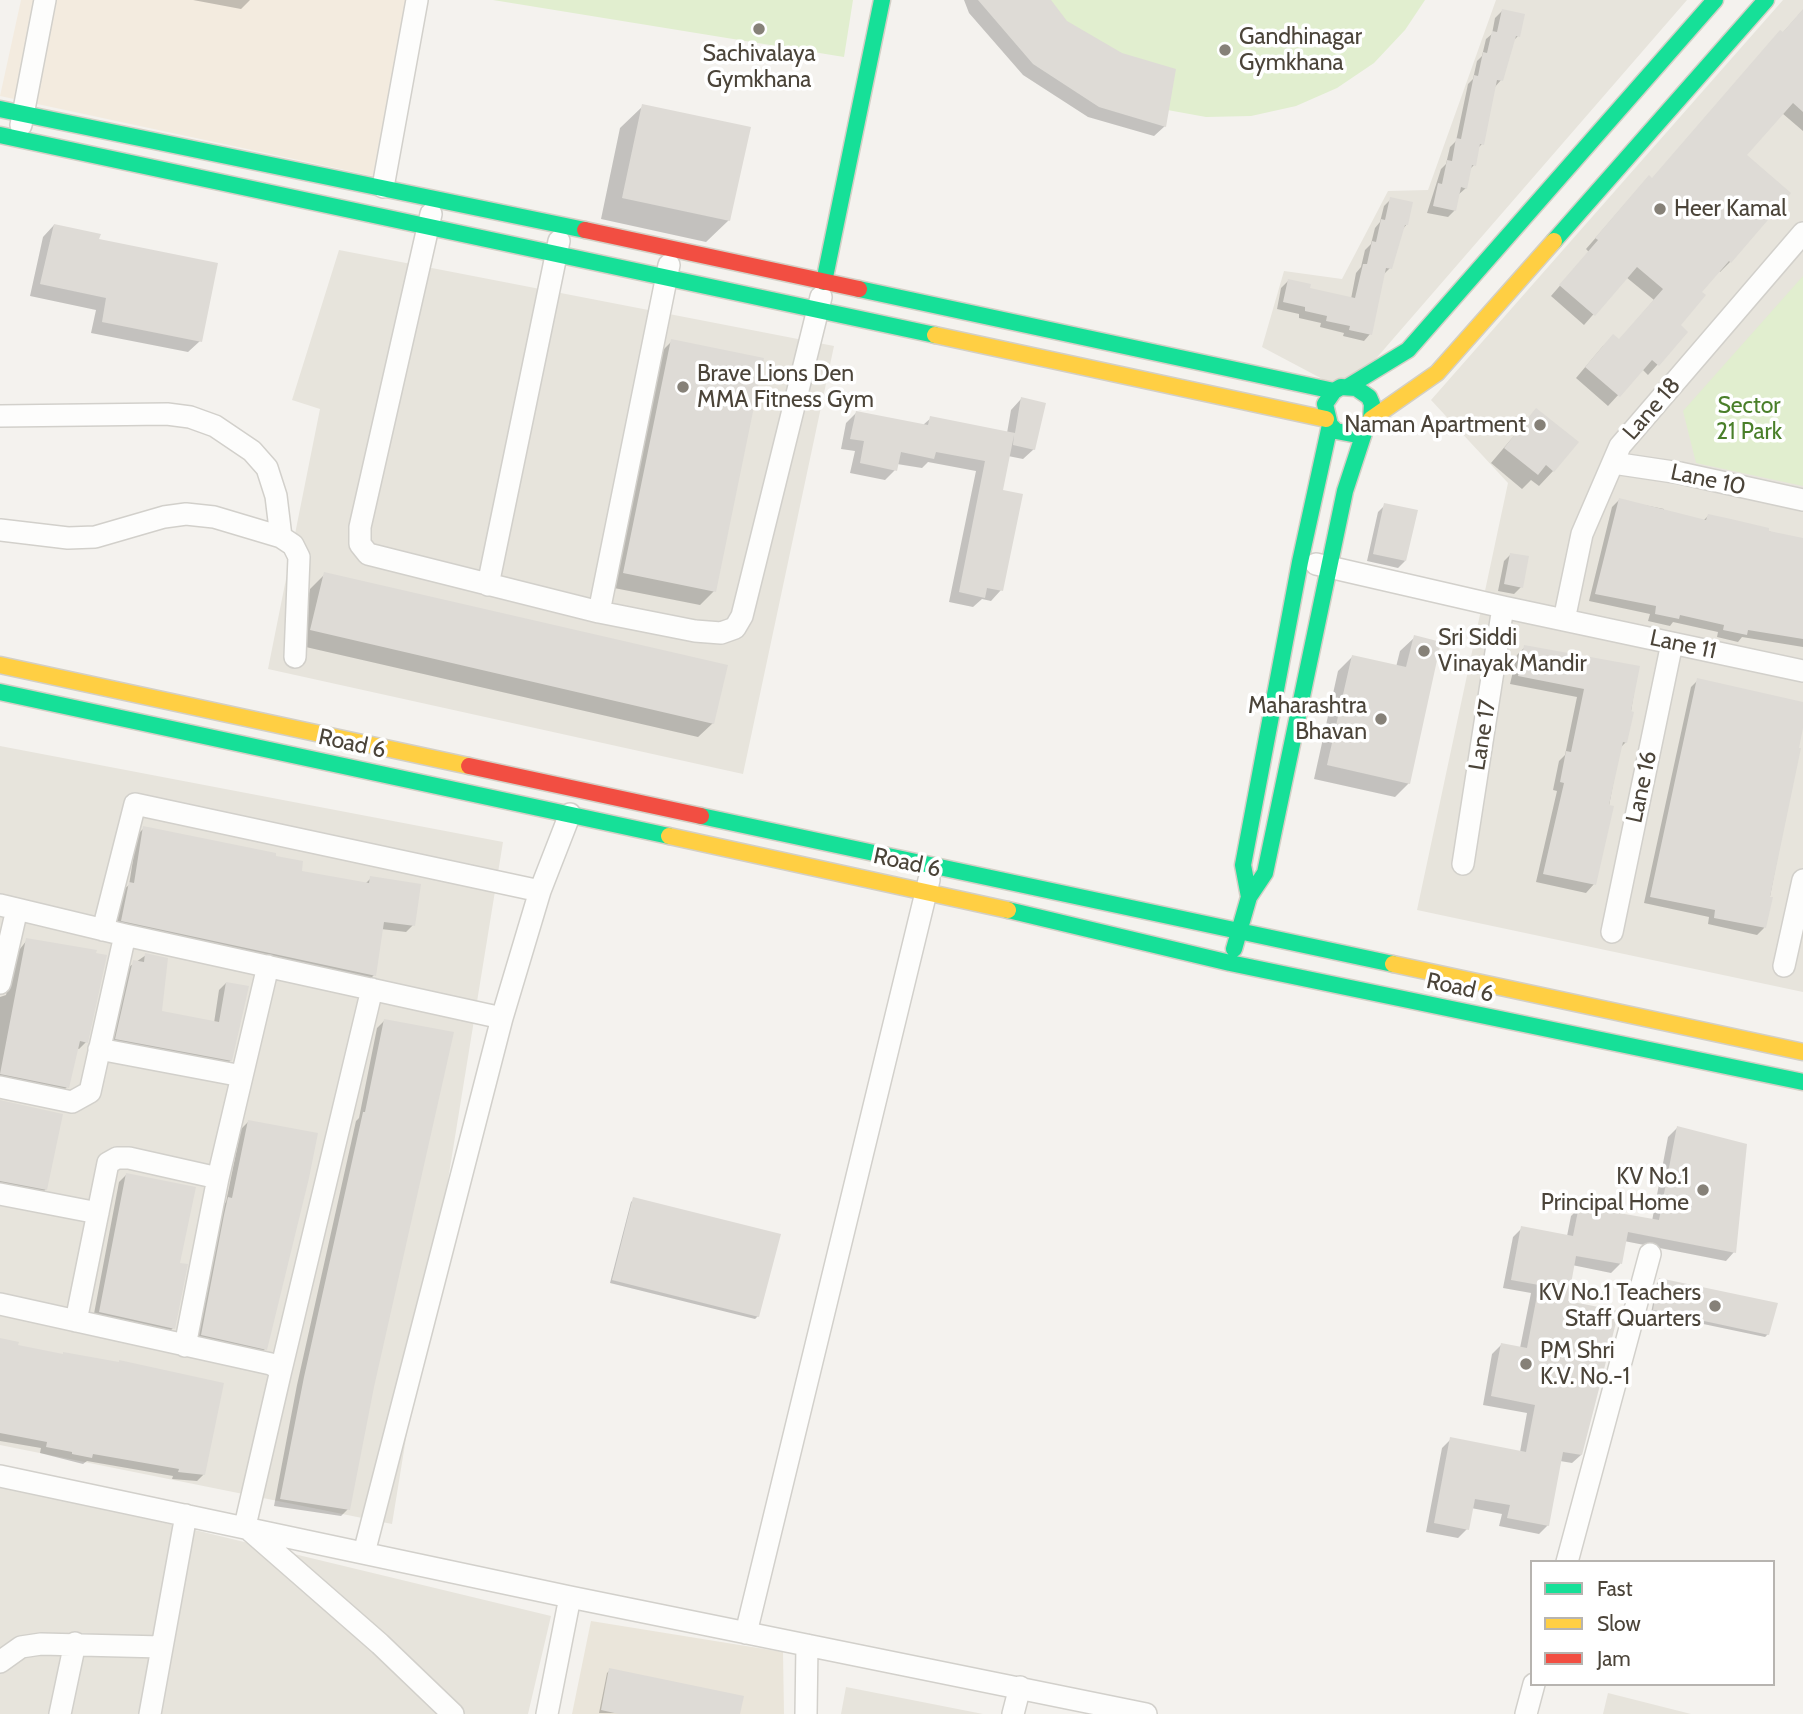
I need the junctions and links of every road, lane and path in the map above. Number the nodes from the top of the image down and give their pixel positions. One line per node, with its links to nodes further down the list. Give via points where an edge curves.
1 (45, 0): 8 (street)
2 (418, 0): 10 (street)
3 (882, 0): 19 (street)
4 (1715, 0): 6 (street)
5 (1766, 0): 6 (street)
6 (1670, 80): 17 (street); 17 (street)
7 (0, 109): 8 (street)
8 (22, 114): 9 (street); 10 (street)
9 (10, 137): 13 (street)
10 (383, 187): 11 (street)
11 (436, 198): 12 (street); 13 (street)
12 (563, 226): 15 (street); 16 (street)
13 (428, 227): 16 (street); 31 (street, via 360,527 360,544 368,554)
14 (1803, 233): 25 (street, Lane 18, via 1620,446)
15 (673, 249): 18 (street); 19 (street)
16 (556, 254): 18 (street); 31 (street)
17 (1515, 256): 21 (street, via 1408,350); 24 (street, via 1437,373)
18 (666, 278): 20 (street); 33 (street)
19 (824, 282): 20 (street); 21 (street)
20 (819, 310): 23 (street); 33 (street, via 743,616 735,628 721,633 695,631)
21 (1342, 389): 23 (street, via 1325,404); 24 (street, via 1363,391 1369,397)
22 (0, 416): 28 (street, via 167,414 215,426 252,451 267,468)
23 (1328, 422): 24 (street, via 1336,431 1352,434); 29 (street)
24 (1368, 423): 30 (street, via 1345,491)
25 (1613, 463): 26 (street, Lane 10); 34 (street, Lane 18, via 1582,534)
26 (1803, 500)
27 (0, 530): 28 (street, via 95,537 186,514 215,517)
28 (281, 537): 36 (street, via 293,545 299,557)
29 (1300, 562): 30 (street, Lane 11); 46 (street, via 1243,865)
30 (1328, 566): 32 (street, Lane 11); 46 (street, via 1265,873)
31 (488, 585): 33 (street)
32 (1503, 607): 34 (street, Lane 11); 42 (street, Lane 17)
33 (599, 612)
34 (1564, 620): 35 (street, Lane 11)
35 (1672, 643): 38 (street, Lane 11); 50 (street, Lane 16)
36 (295, 657)
37 (0, 664): 41 (street, Road 6)
38 (1803, 671)
39 (0, 692): 40 (street, Road 6)
40 (570, 814): 44 (street); 45 (street, Road 6)
41 (932, 864): 45 (street); 49 (street, Road 6)
42 (1463, 864)
43 (1803, 880): 54 (street)
44 (540, 891): 48 (street, via 135,804); 57 (street)
45 (926, 891): 52 (street, Road 6); 77 (street)
46 (1249, 897): 49 (street)
47 (8, 907): 48 (street); 55 (street)
48 (103, 930): 51 (street)
49 (1238, 931): 52 (street); 59 (street, Road 6)
50 (1612, 932)
51 (125, 935): 53 (street); 58 (street)
52 (1230, 963): 61 (street, Road 6)
53 (268, 965): 56 (street); 60 (street)
54 (1784, 966)
55 (0, 983)
56 (372, 989): 57 (street); 70 (street)
57 (502, 1018): 74 (street)
58 (99, 1049): 60 (street); 62 (street, via 90,1092 81,1099 72,1102)
59 (1803, 1052)
60 (242, 1076): 63 (street)
61 (1803, 1082)
62 (0, 1087)
63 (218, 1178): 65 (street, via 117,1158 108,1163); 69 (street)
64 (0, 1194): 65 (street)
65 (98, 1213): 68 (street)
66 (1650, 1254): 75 (street)
67 (0, 1304): 68 (street)
68 (76, 1321): 69 (street)
69 (186, 1346): 70 (street)
70 (281, 1370): 73 (street)
71 (0, 1476): 72 (street)
72 (187, 1515): 73 (street); 80 (street)
73 (245, 1526): 74 (street); 86 (street)
74 (364, 1553): 76 (street)
75 (1568, 1560)
76 (570, 1597): 77 (street); 87 (street)
77 (746, 1633): 79 (street)
78 (75, 1643): 80 (street); 81 (street, via 21,1647); 84 (street)
79 (807, 1646): 83 (street); 88 (street)
80 (162, 1647): 85 (street)
81 (0, 1662)
82 (1533, 1686): 91 (street)
83 (1020, 1688): 89 (street); 90 (street)
84 (60, 1714)
85 (150, 1714)
86 (453, 1714)
87 (547, 1714)
88 (807, 1714)
89 (1013, 1714)
90 (1146, 1714)
91 (1526, 1714)

